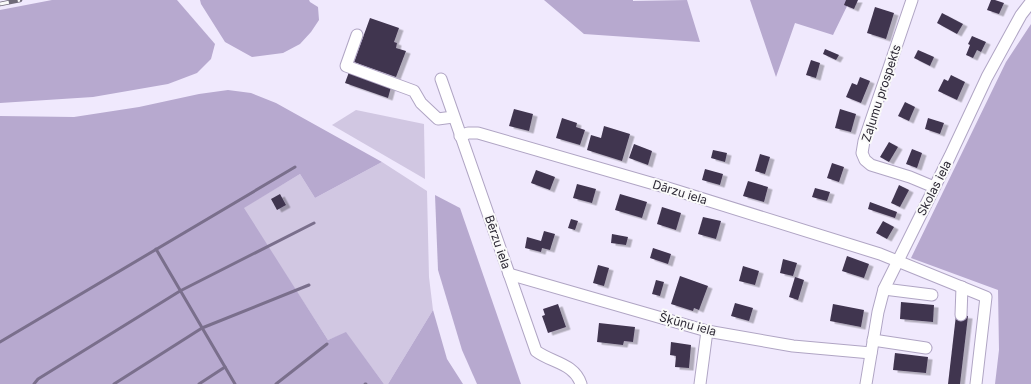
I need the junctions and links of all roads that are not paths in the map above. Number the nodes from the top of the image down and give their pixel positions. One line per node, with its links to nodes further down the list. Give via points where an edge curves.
1 (912, 0): 7 (street, Zaļumu prospekts, via 862,153 871,165)
2 (1031, 2): 7 (street, Skolas iela, via 987,77)
3 (357, 35): 5 (street, via 346,66 414,91 421,103 438,119)
4 (441, 79): 5 (street, Bērzu iela)
5 (453, 117): 6 (street, Bērzu iela)
6 (460, 136): 8 (street, Dārzu iela, via 478,133 668,188); 9 (street, Bērzu iela)
7 (934, 187): 8 (street, Skolas iela)
8 (898, 261): 10 (street, Dārzu iela); 11 (street, Skolas iela)
9 (509, 274): 14 (street, Šķūņu iela); 18 (street, Bērzu iela, via 536,351 574,371)
10 (962, 287): 13 (street); 21 (street, Dārzu iela, via 986,297)
11 (884, 289): 12 (street); 15 (street, Skolas iela)
12 (932, 295)
13 (961, 315)
14 (707, 331): 17 (street, Šķūņu iela, via 793,346); 19 (street)
15 (873, 340): 16 (street); 17 (street, Skolas iela)
16 (926, 348)
17 (871, 354): 20 (street, Skolas iela)
18 (581, 384)
19 (700, 384)
20 (866, 384)
21 (976, 384)

